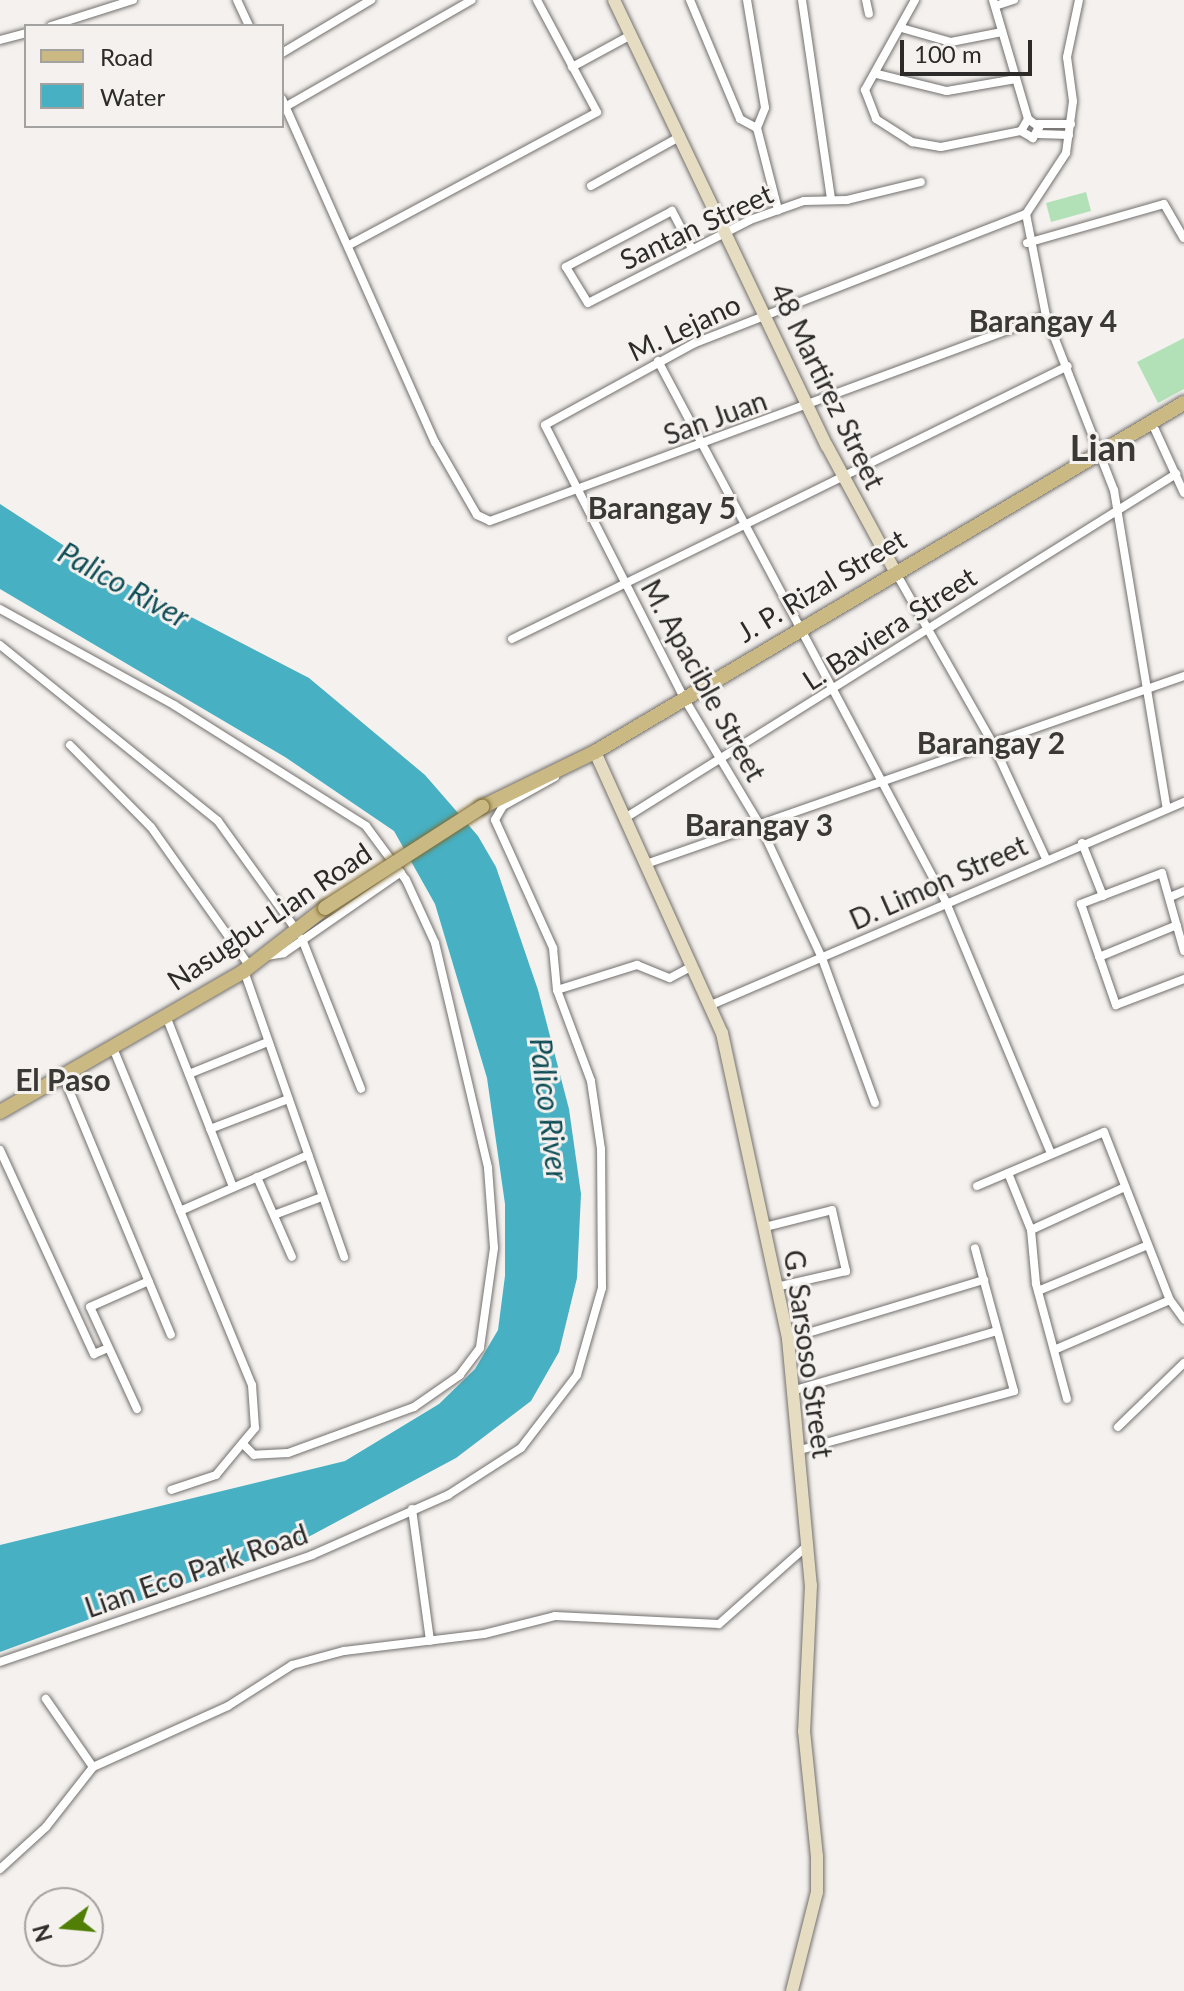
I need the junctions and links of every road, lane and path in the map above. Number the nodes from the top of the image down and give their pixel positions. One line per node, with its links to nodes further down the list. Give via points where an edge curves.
1 (133, 0): 16 (street)
2 (237, 0): 17 (street)
3 (371, 0): 23 (street)
4 (472, 0): 27 (street)
5 (537, 0): 24 (street)
6 (614, 0): 21 (street, 48 Martirez Street)
7 (690, 0): 30 (street, via 740,119)
8 (747, 0): 30 (street, via 765,108)
9 (802, 0): 37 (street)
10 (866, 0): 15 (street)
11 (915, 0): 18 (street)
12 (1014, 0): 14 (street)
13 (1079, 0): 29 (street, via 1067,57)
14 (994, 3): 19 (street)
15 (869, 14)
16 (57, 24)
17 (248, 24)
18 (905, 29): 19 (street, via 951,42); 25 (street)
19 (1002, 32): 26 (street)
20 (24, 34): 22 (street)
21 (631, 35): 24 (street); 34 (street, 48 Martirez Street)
22 (0, 40)
23 (284, 52)
24 (572, 67): 43 (street, via 597,112)
25 (877, 74): 26 (street, via 947,91); 32 (street, via 866,102 882,127 912,142 966,146)
26 (1016, 79): 28 (street)
27 (284, 103): 43 (street, San Juan)
28 (1028, 119): 31 (street); 32 (street)
29 (1071, 124): 31 (street); 33 (street)
30 (757, 128): 38 (street)
31 (1038, 129): 32 (street); 33 (street)
32 (1021, 131)
33 (1069, 135): 39 (street, via 1063,162)
34 (681, 136): 36 (street); 40 (street, 48 Martirez Street)
35 (921, 182): 37 (street, Santan Street)
36 (591, 186)
37 (831, 200): 38 (street, Santan Street)
38 (778, 210): 40 (street, Santan Street)
39 (1026, 214): 42 (street); 45 (street, M. Lejano)
40 (727, 230): 44 (street, Santan Street); 45 (street, 48 Martirez Street)
41 (1184, 238): 42 (street, via 1164,204)
42 (1027, 243): 46 (street)
43 (351, 244): 57 (street, San Juan, via 435,442 477,515 490,521)
44 (691, 247): 44 (street, Santan Street, via 588,303 566,267 672,211)
45 (766, 313): 47 (street, M. Lejano); 50 (street, 48 Martirez Street)
46 (1046, 316): 48 (street); 50 (street, San Juan)
47 (658, 361): 52 (street, M. Lejano); 53 (street)
48 (1068, 366): 54 (street); 55 (street)
49 (1184, 403): 51 (main road, J. P. Rizal Street)
50 (809, 407): 53 (street, San Juan); 55 (street, 48 Martirez Street)
51 (1151, 421): 54 (main road, J. P. Rizal Street); 56 (street)
52 (545, 425): 57 (street, M. Apacible Street)
53 (704, 445): 57 (street, San Juan); 60 (street)
54 (1100, 452): 59 (street); 61 (main road, J. P. Rizal Street)
55 (841, 474): 60 (street); 61 (street, 48 Martirez Street)
56 (1176, 474): 58 (street); 59 (street, L. Baviera Street)
57 (580, 491): 62 (street, M. Apacible Street)
58 (1184, 493)
59 (1116, 509): 65 (street, L. Baviera Street); 69 (street)
60 (743, 525): 62 (street); 64 (street)
61 (895, 571): 64 (main road, J. P. Rizal Street); 65 (street, 48 Martirez Street)
62 (624, 582): 66 (street); 71 (street, M. Apacible Street)
63 (0, 609): 86 (street, via 333,801 366,826)
64 (798, 628): 70 (street); 71 (main road, J. P. Rizal Street)
65 (928, 629): 70 (street, L. Baviera Street); 72 (street, 48 Martirez Street)
66 (512, 639)
67 (0, 645): 92 (street, via 218,821)
68 (1184, 676): 69 (street)
69 (1144, 690): 72 (street); 80 (street)
70 (832, 691): 75 (street, L. Baviera Street); 77 (street)
71 (684, 698): 74 (main road, J. P. Rizal Street); 75 (street, M. Apacible Street)
72 (992, 742): 77 (street); 84 (street, 48 Martirez Street)
73 (70, 745): 97 (street, via 151,827)
74 (595, 752): 76 (main road, J. P. Rizal Street); 81 (street, G. Sarsoso Street)
75 (723, 762): 81 (street, L. Baviera Street); 82 (street, M. Apacible Street)
76 (567, 767): 79 (main road, J. P. Rizal Street); 99 (street, Lian Eco Park Road, via 503,806 495,820 553,948)
77 (883, 781): 82 (street); 90 (street)
78 (1184, 802): 80 (street, D. Limon Street)
79 (482, 807): 92 (main road, Nasugbu-Lian Road, bridge, via 325,908)
80 (1167, 809): 83 (street, D. Limon Street)
81 (625, 818): 85 (street, G. Sarsoso Street)
82 (760, 825): 85 (street); 95 (street, M. Apacible Street)
83 (1082, 843): 84 (street, D. Limon Street); 88 (street)
84 (1046, 859): 90 (street, D. Limon Street)
85 (646, 864): 96 (street, G. Sarsoso Street)
86 (401, 872): 92 (street); 144 (street, via 435,943 470,1070 488,1168 491,1311 480,1348 460,1375 414,1407 288,1453 265,1457)
87 (1184, 891): 89 (street)
88 (1103, 896): 89 (street, via 1162,873); 94 (street, via 1081,904)
89 (1170, 897): 91 (street)
90 (945, 900): 95 (street, D. Limon Street); 112 (street)
91 (1177, 925): 93 (street); 94 (street)
92 (299, 935): 97 (main road, Nasugbu-Lian Road); 106 (street)
93 (1184, 951)
94 (1099, 957): 98 (street, via 1116,1005)
95 (822, 958): 100 (street, D. Limon Street); 108 (street, M. Apacible Street)
96 (694, 966): 99 (street, via 670,978 637,965); 100 (street, G. Sarsoso Street)
97 (247, 969): 101 (main road, Nasugbu-Lian Road); 102 (street)
98 (1184, 979)
99 (557, 990): 147 (street, Lian Eco Park Road, via 591,1081 601,1149 602,1288 594,1328 564,1398 521,1448 448,1495)
100 (711, 1005): 122 (street, G. Sarsoso Street)
101 (166, 1016): 103 (main road, Nasugbu-Lian Road); 104 (street)
102 (268, 1042): 104 (street); 107 (street)
103 (113, 1048): 105 (main road, Nasugbu-Lian Road); 120 (street)
104 (189, 1074): 110 (street)
105 (64, 1078): 109 (main road, Nasugbu-Lian Road); 129 (street)
106 (361, 1089)
107 (288, 1099): 110 (street); 113 (street)
108 (875, 1103)
109 (0, 1112)
110 (210, 1129): 117 (street)
111 (0, 1150): 137 (street, via 94,1354)
112 (1051, 1154): 114 (street); 118 (street, via 1104,1132)
113 (308, 1155): 115 (street); 119 (street)
114 (1008, 1173): 116 (street); 123 (street)
115 (257, 1177): 117 (street); 121 (street)
116 (977, 1186)
117 (233, 1187): 120 (street)
118 (1125, 1187): 123 (street); 124 (street)
119 (322, 1197): 121 (street); 127 (street)
120 (180, 1211): 144 (street, via 252,1385 255,1428)
121 (274, 1215): 126 (street)
122 (765, 1227): 130 (street, G. Sarsoso Street); 130 (street, via 832,1210 846,1271)
123 (1031, 1230): 131 (street)
124 (1148, 1245): 131 (street); 132 (street)
125 (975, 1248): 128 (street)
126 (292, 1257)
127 (344, 1257)
128 (984, 1280): 134 (street); 136 (street)
129 (149, 1281): 135 (street); 137 (street, via 91,1304)
130 (780, 1286): 136 (street, G. Sarsoso Street)
131 (1038, 1291): 138 (street)
132 (1170, 1300): 133 (street); 138 (street)
133 (1184, 1319)
134 (997, 1331): 140 (street); 145 (street, via 1014,1391)
135 (171, 1335)
136 (788, 1339): 140 (street, G. Sarsoso Street)
137 (108, 1348): 142 (street)
138 (1054, 1350): 141 (street)
139 (1184, 1363): 143 (street)
140 (795, 1390): 145 (street, G. Sarsoso Street)
141 (1067, 1399)
142 (137, 1409)
143 (1118, 1427)
144 (243, 1444): 146 (street, via 216,1475)
145 (800, 1450): 148 (street, G. Sarsoso Street)
146 (171, 1490)
147 (412, 1509): 149 (street); 150 (street, Lian Eco Park Road, via 269,1573)
148 (808, 1545): 149 (street, via 719,1624 555,1616); 154 (street, G. Sarsoso Street, via 804,1741 817,1892)
149 (430, 1641): 152 (street, via 305,1660 228,1706)
150 (0, 1662)
151 (46, 1699): 152 (street)
152 (93, 1767): 153 (street, via 46,1827)
153 (0, 1869)
154 (792, 1991)

